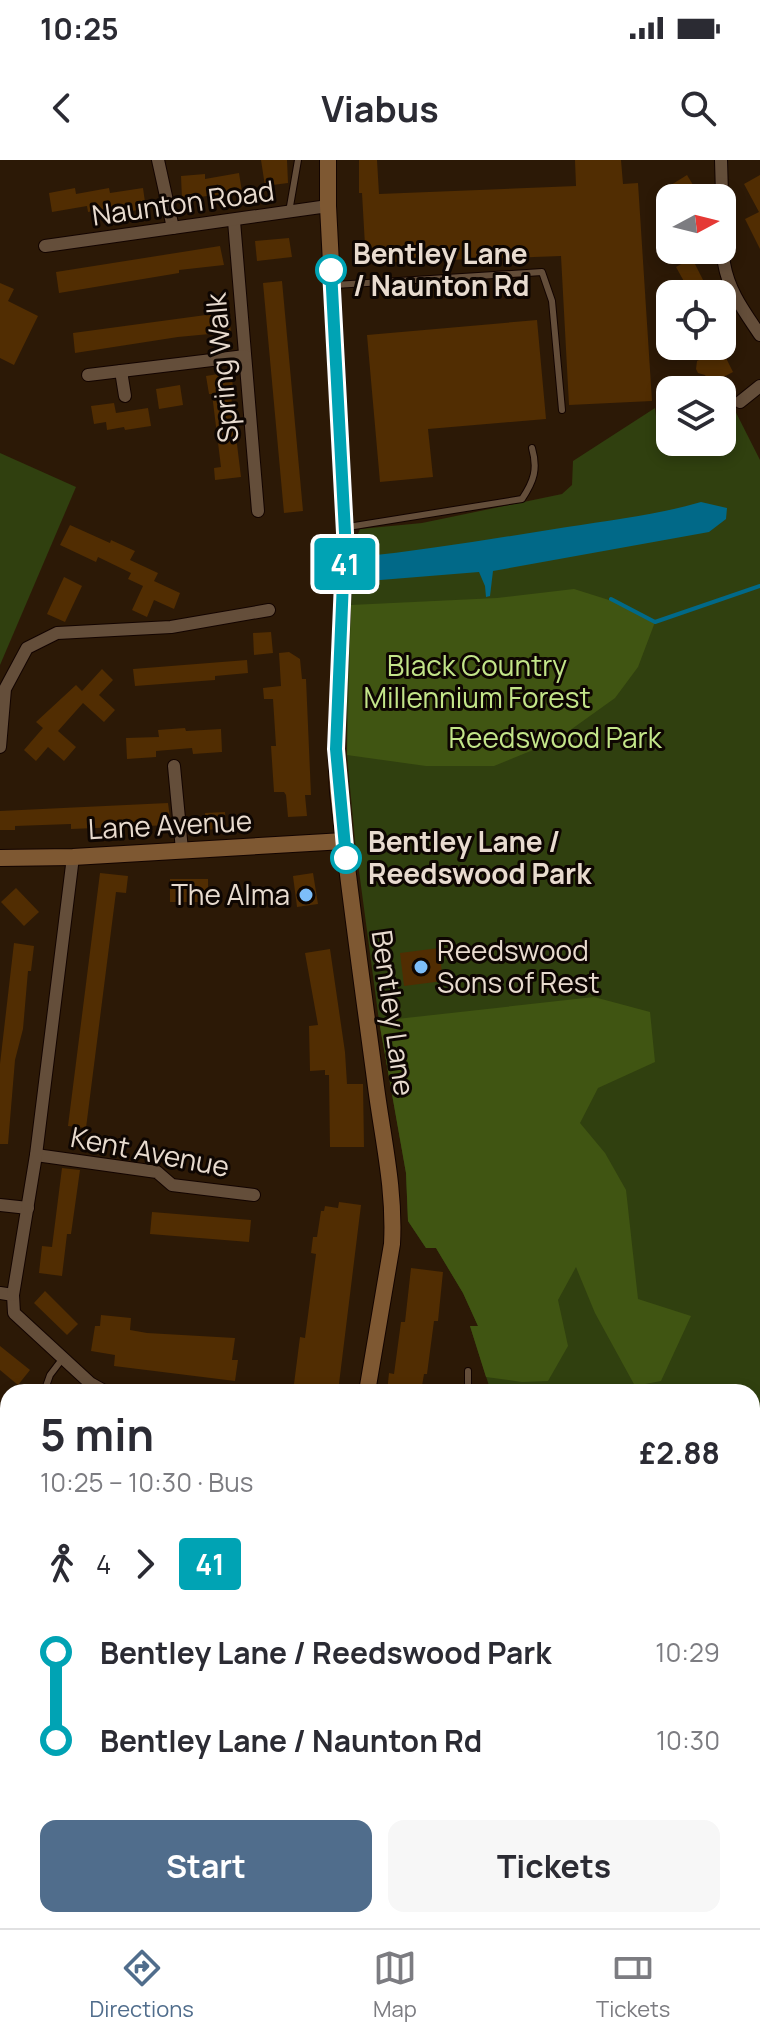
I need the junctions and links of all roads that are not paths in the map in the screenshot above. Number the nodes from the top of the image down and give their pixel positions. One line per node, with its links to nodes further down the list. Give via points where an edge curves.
1 (158, 160): 8 (street)
2 (298, 160): 6 (lane)
3 (328, 160): 5 (street, Bentley Lane)
4 (721, 160): 11 (street, via 727,280)
5 (328, 206): 6 (street, Naunton Road); 10 (street, Bentley Lane)
6 (289, 212): 7 (street, Naunton Road)
7 (234, 221): 8 (street, Naunton Road); 12 (street, Spring Walk)
8 (173, 228): 9 (street, Naunton Road)
9 (45, 246)
10 (332, 285): 18 (lane, via 542,272 552,301); 21 (street, Bentley Lane)
11 (760, 335)
12 (245, 356): 13 (street); 20 (street, Spring Walk)
13 (121, 371): 14 (street); 16 (street)
14 (88, 375)
15 (760, 386): 17 (street)
16 (125, 396)
17 (740, 402)
18 (562, 410)
19 (532, 448): 21 (lane, via 535,479 522,499)
20 (258, 511)
21 (345, 532): 25 (street, Bentley Lane, via 336,749)
22 (269, 610): 23 (street, via 171,627 57,633 27,648 5,689)
23 (0, 747)
24 (174, 766): 26 (street)
25 (344, 841): 26 (street, Lane Avenue); 38 (street, Bentley Lane, via 392,1184 392,1244)
26 (182, 850): 27 (street, Lane Avenue)
27 (73, 857): 28 (street, Lane Avenue); 29 (street)
28 (0, 858)
29 (36, 1155): 30 (street, Kent Avenue, via 157,1172 172,1185); 32 (street)
30 (254, 1195)
31 (0, 1205): 32 (street)
32 (28, 1208): 33 (street)
33 (7, 1294): 34 (street, via 14,1313)
34 (63, 1358): 36 (lane); 37 (street)
35 (468, 1371): 39 (lane)
36 (47, 1384)
37 (92, 1384)
38 (368, 1384)
39 (468, 1384)

